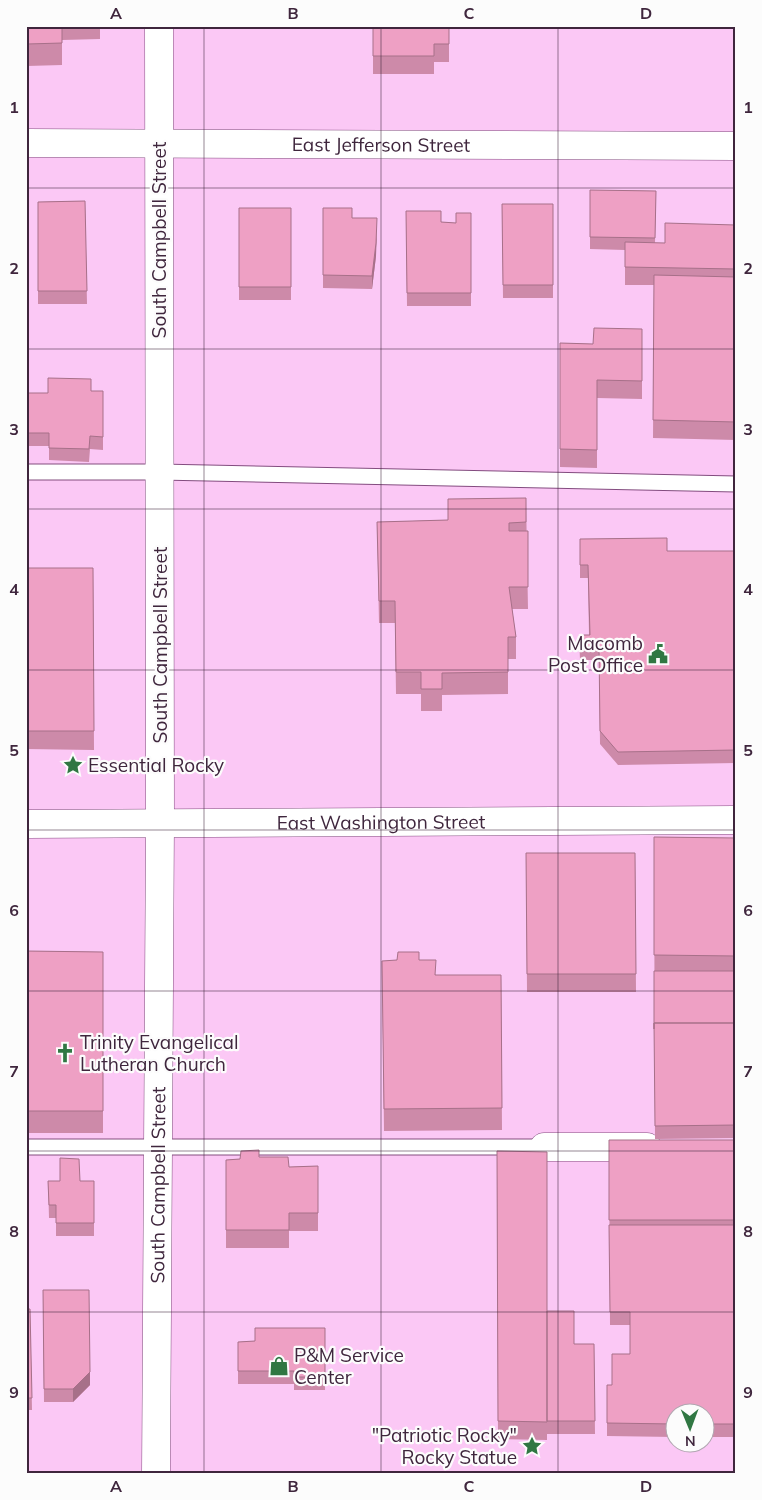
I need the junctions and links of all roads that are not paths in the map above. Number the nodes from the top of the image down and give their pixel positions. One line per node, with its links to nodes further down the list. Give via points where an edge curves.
1 (159, 26): 3 (street, South Campbell Street)
2 (26, 142): 3 (street, East Jefferson Street)
3 (159, 143): 4 (street, East Jefferson Street); 6 (street, South Campbell Street)
4 (736, 146)
5 (26, 472): 6 (lane)
6 (159, 472): 7 (lane); 9 (street, South Campbell Street)
7 (736, 484)
8 (736, 820): 9 (street, East Washington Street)
9 (160, 823): 10 (street, East Washington Street); 12 (street, South Campbell Street)
10 (26, 824)
11 (26, 1147): 12 (lane)
12 (158, 1147): 13 (lane); 15 (street, South Campbell Street)
13 (544, 1147): 14 (street)
14 (668, 1147)
15 (156, 1474)

